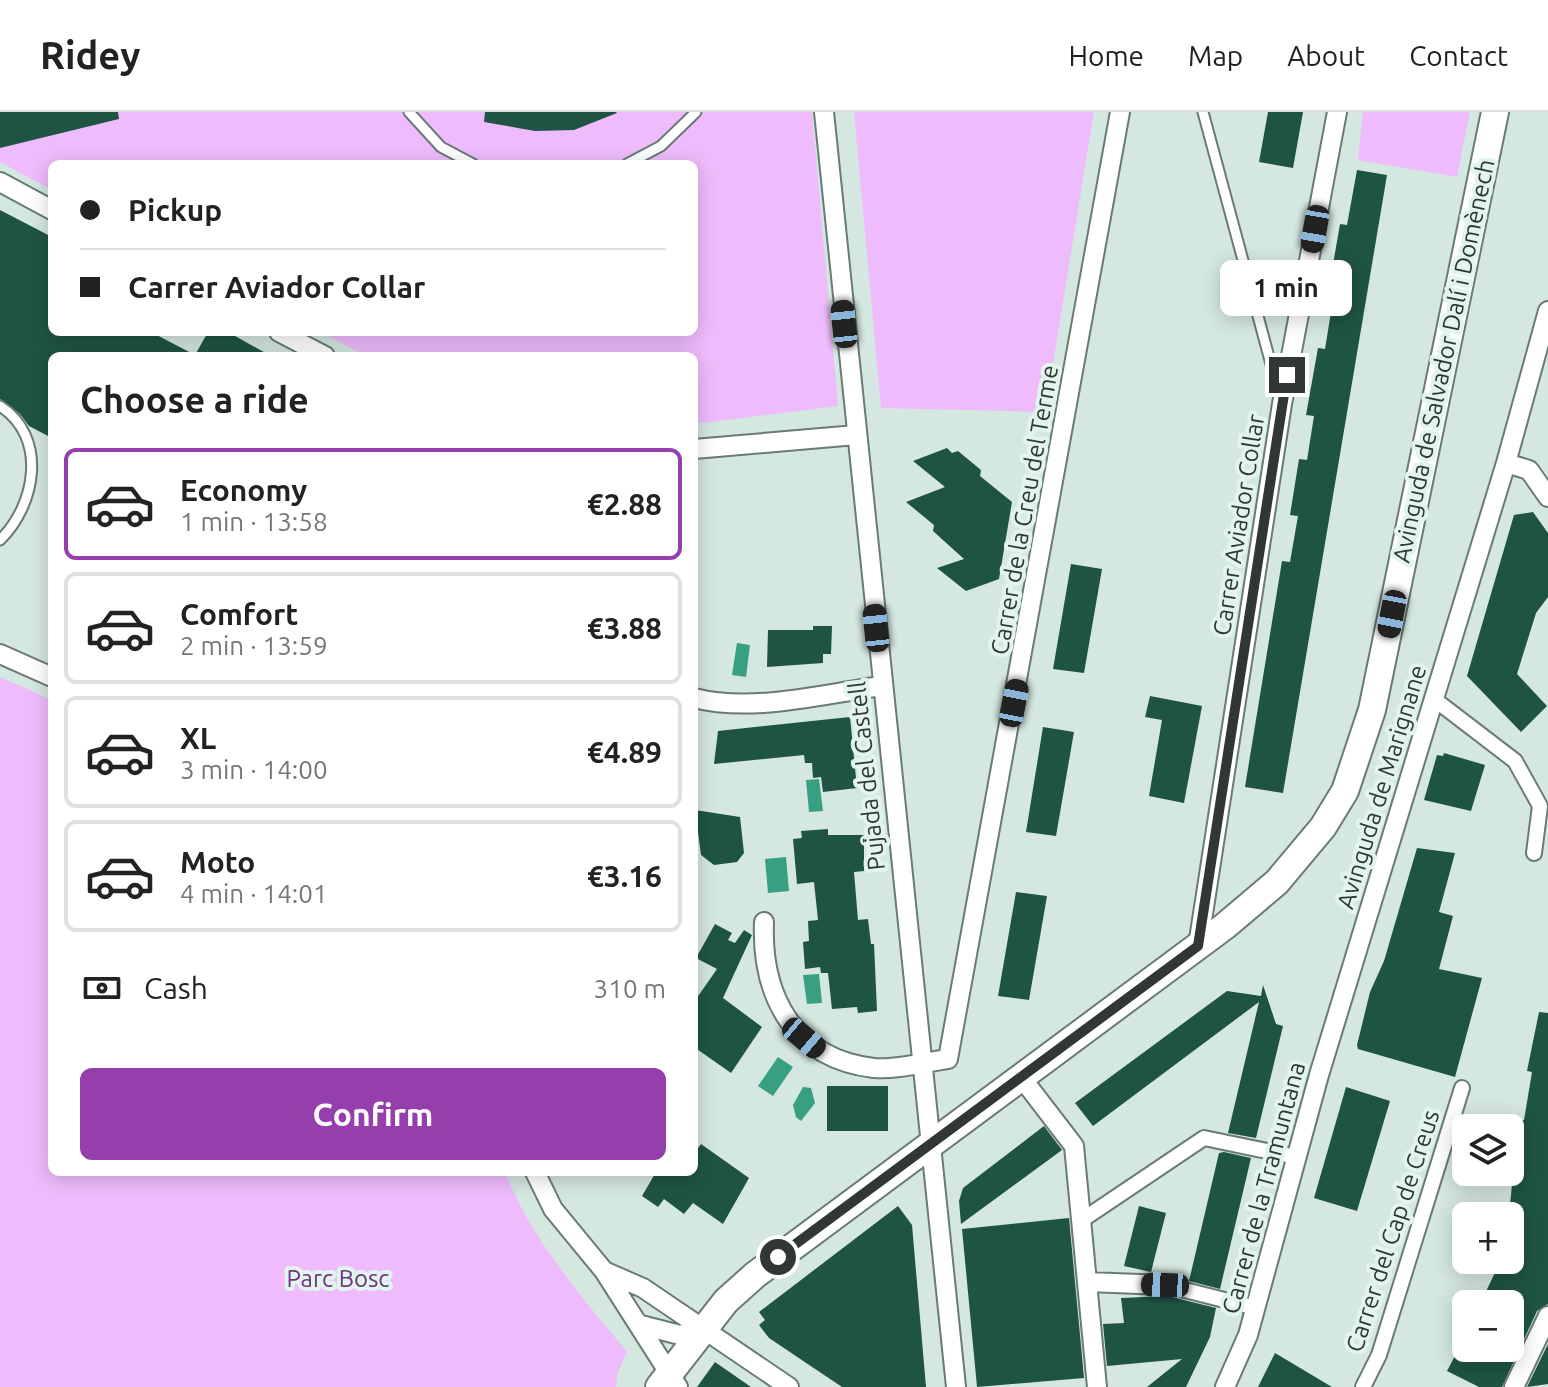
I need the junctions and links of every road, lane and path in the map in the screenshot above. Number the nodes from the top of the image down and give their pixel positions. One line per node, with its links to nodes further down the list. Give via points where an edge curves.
1 (409, 112): 8 (lane, via 441,147)
2 (696, 112): 9 (lane, via 661,146)
3 (824, 112): 17 (street, Pujada del Castell)
4 (1120, 112): 31 (street, Carrer de la Creu del Terme, via 948,1059)
5 (1203, 112): 15 (lane)
6 (1337, 112): 15 (street, Carrer Aviador Collar)
7 (1495, 112): 29 (main road, Avinguda de Salvador Dalí i Domènech, via 1387,643 1360,751 1336,807 1299,859)
8 (465, 160)
9 (635, 160)
10 (0, 182): 11 (street)
11 (48, 208)
12 (1548, 311): 19 (street, Avinguda de Marignane)
13 (287, 336): 14 (street)
14 (317, 352)
15 (1282, 404): 29 (street, Carrer Aviador Collar)
16 (0, 406): 21 (lane, via 12,413 27,436 32,468 14,526)
17 (856, 435): 18 (street); 24 (street, Pujada del Castell)
18 (698, 449)
19 (1506, 463): 20 (street, via 1529,470); 26 (street, Avinguda de Marignane)
20 (1548, 497)
21 (0, 540)
22 (0, 654): 23 (street)
23 (48, 675)
24 (882, 686): 25 (street, via 757,702); 31 (street, Pujada del Castell)
25 (698, 699)
26 (1434, 699): 27 (street, via 1515,761 1540,806); 30 (street, Avinguda de Marignane)
27 (1534, 853)
28 (764, 922): 31 (street, via 767,972 791,1026 818,1049 847,1063 877,1069)
29 (1198, 946): 32 (main road, Avinguda de Salvador Dalí i Domènech)
30 (1342, 999): 35 (street, Carrer de la Tramuntana)
31 (921, 1063): 34 (street, Pujada del Castell)
32 (1021, 1077): 34 (main road, Avinguda de Salvador Dalí i Domènech); 37 (street, via 1074,1146)
33 (1462, 1088): 50 (street, Carrer del Cap de Creus, via 1379,1355)
34 (930, 1145): 44 (main road, Avinguda de Salvador Dalí i Domènech, via 755,1275); 47 (street, Pujada del Castell)
35 (1296, 1157): 37 (street, via 1204,1138); 41 (street, Carrer de la Tramuntana)
36 (537, 1176): 38 (street, via 553,1209)
37 (1082, 1220): 39 (street)
38 (604, 1271): 43 (street); 44 (street, via 643,1288)
39 (1088, 1282): 40 (street); 48 (street)
40 (1165, 1285): 41 (street)
41 (1256, 1308): 49 (street, Carrer de la Tramuntana)
42 (1548, 1316): 51 (street)
43 (641, 1325): 44 (street, via 680,1335); 45 (street)
44 (703, 1328): 45 (main road, Avinguda de Salvador Dalí i Domènech); 46 (street)
45 (669, 1382)
46 (789, 1387)
47 (956, 1387)
48 (1097, 1387)
49 (1225, 1387)
50 (1363, 1387)
51 (1514, 1387)

